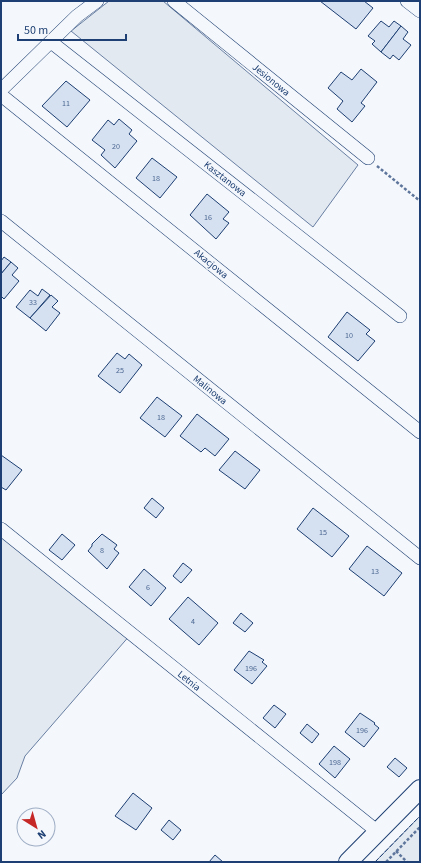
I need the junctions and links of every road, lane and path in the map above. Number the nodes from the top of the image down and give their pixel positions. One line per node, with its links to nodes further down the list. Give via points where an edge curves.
1 (97, 1): 5 (street, via 77,16)
2 (174, 1): 8 (street, Jesionowa)
3 (407, 1): 4 (street)
4 (420, 11)
5 (51, 42): 6 (street); 11 (street, Kasztanowa)
6 (1, 90)
7 (1, 95): 12 (street, Akacjowa)
8 (368, 158): 9 (path)
9 (420, 201)
10 (1, 221): 14 (street, Malinowa)
11 (400, 316)
12 (420, 432)
13 (1, 529): 17 (street, Letnia)
14 (420, 558)
15 (420, 789): 17 (street)
16 (420, 827): 18 (path)
17 (378, 832): 19 (street)
18 (396, 851): 20 (path); 21 (path)
19 (348, 862)
20 (386, 862)
21 (407, 862)

